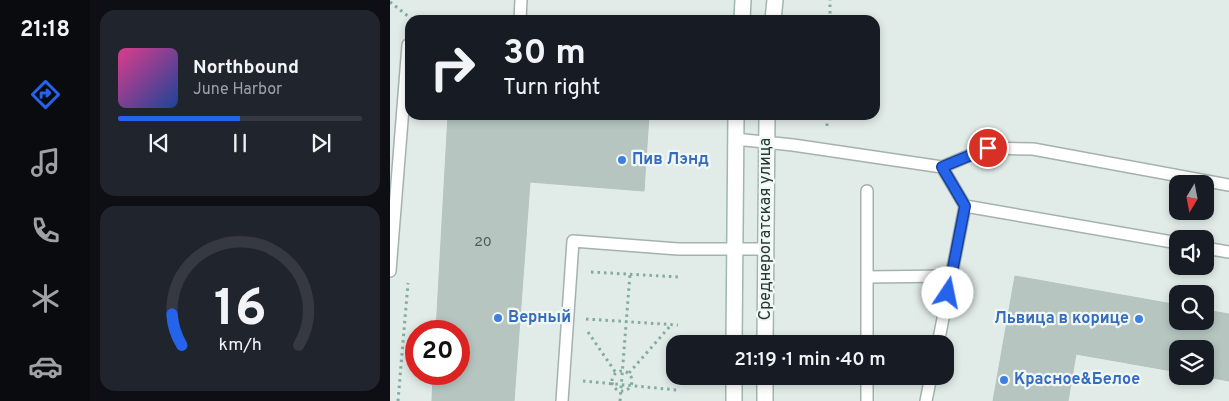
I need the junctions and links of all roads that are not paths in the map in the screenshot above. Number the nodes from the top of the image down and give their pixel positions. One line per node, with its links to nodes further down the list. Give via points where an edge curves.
1 (521, 0): 4 (lane)
2 (743, 0): 5 (street)
3 (775, 0): 6 (street)
4 (520, 15)
5 (742, 15)
6 (774, 15)
7 (405, 83): 21 (lane)
8 (736, 120): 10 (street, Среднерогатская улица)
9 (767, 120): 11 (street, Среднерогатская улица)
10 (736, 140): 11 (lane); 18 (street, Среднерогатская улица)
11 (766, 141): 12 (lane); 17 (street, Среднерогатская улица)
12 (942, 167): 13 (lane, via 988,148 1033,149); 15 (lane)
13 (1229, 185)
14 (867, 191): 23 (lane)
15 (965, 206): 16 (lane); 22 (lane)
16 (1169, 242)
17 (765, 248): 18 (lane); 25 (street, Среднерогатская улица)
18 (734, 249): 24 (street, Среднерогатская улица); 32 (lane, via 678,249 573,241 574,318)
19 (1214, 250): 20 (lane)
20 (1229, 252)
21 (390, 271)
22 (951, 276): 23 (lane); 27 (lane)
23 (867, 277): 26 (lane)
24 (734, 335)
25 (765, 335)
26 (867, 335)
27 (940, 335)
28 (734, 385): 33 (street)
29 (765, 385): 34 (street)
30 (867, 385): 35 (lane)
31 (929, 385): 36 (lane)
32 (562, 401)
33 (734, 401)
34 (765, 401)
35 (867, 401)
36 (926, 401)

